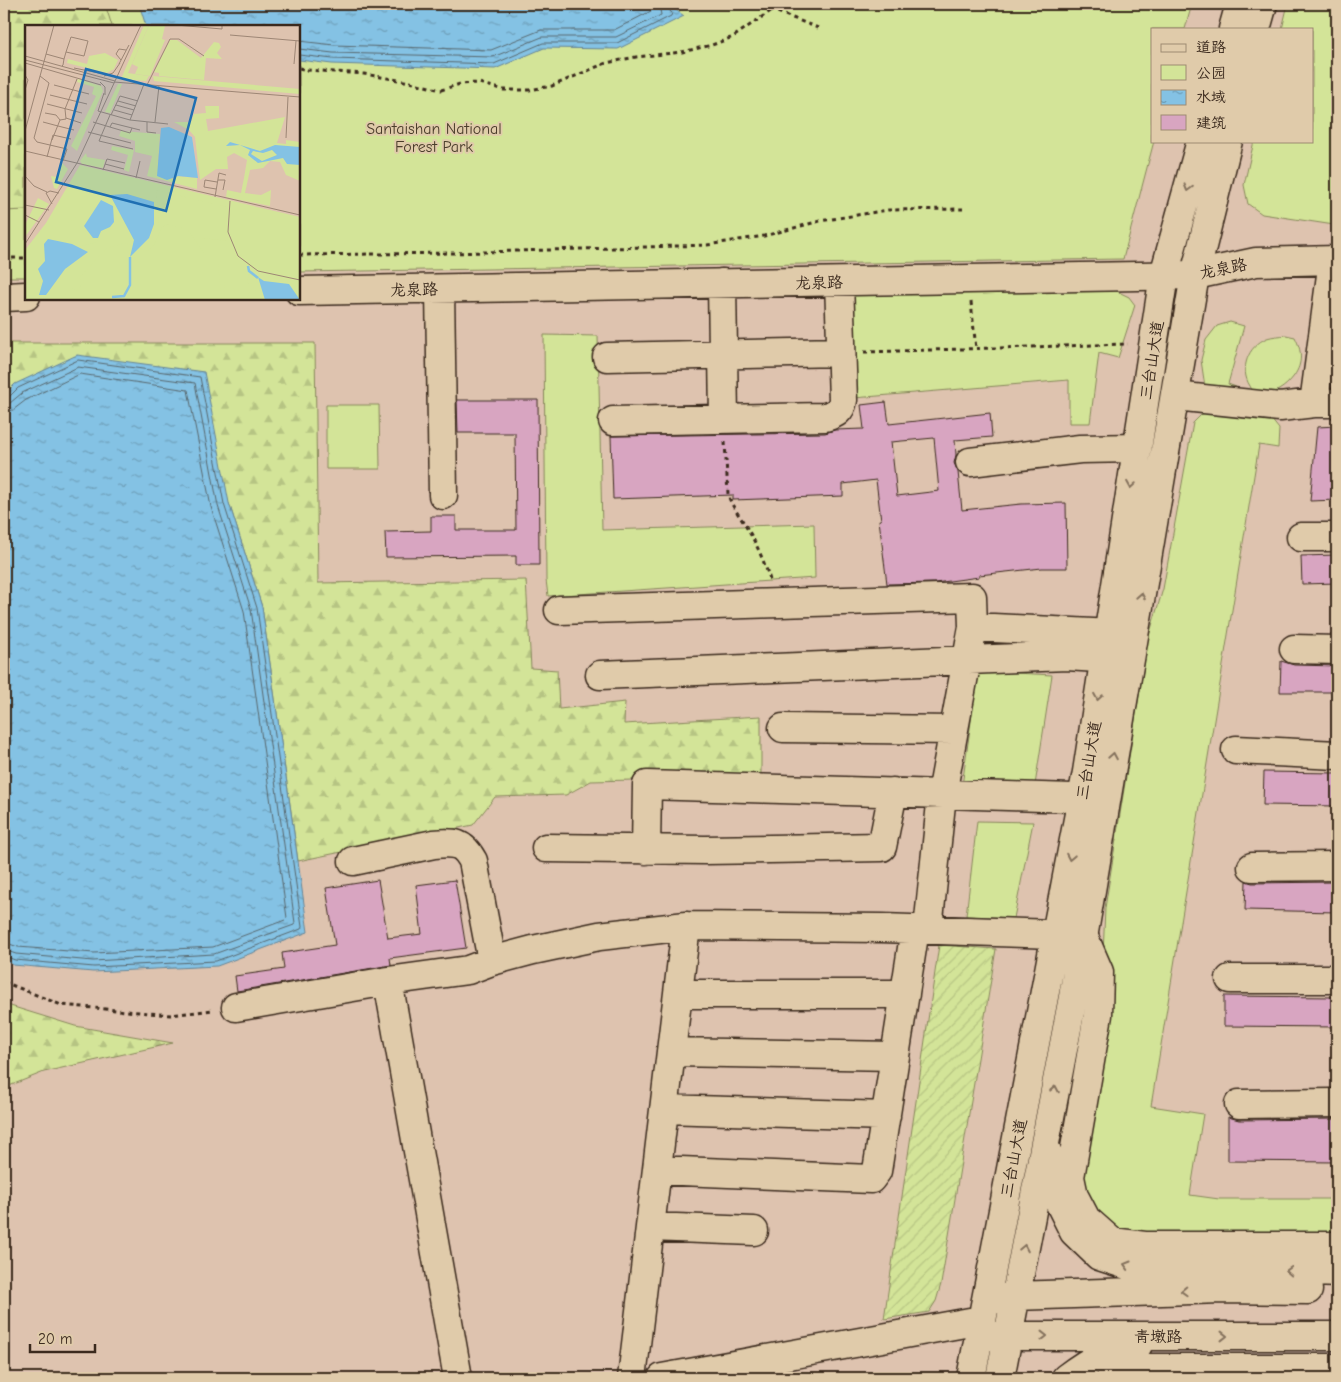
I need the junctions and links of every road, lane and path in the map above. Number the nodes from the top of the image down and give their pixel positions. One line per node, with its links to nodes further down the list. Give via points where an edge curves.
1 (764, 4): 4 (path)
2 (1240, 4): 6 (main road)
3 (1263, 4): 7 (main road)
4 (772, 10): 5 (path); 8 (path, via 733,37 712,45 606,63 552,86 529,90 504,90 479,83 441,90 364,74)
5 (818, 28)
6 (1233, 28)
7 (1256, 28)
8 (300, 68)
9 (1201, 142): 16 (main road, 三台山大道, one-way to 16)
10 (1228, 142): 17 (main road, 三台山大道)
11 (963, 210): 12 (path, via 888,210 707,245)
12 (300, 255)
13 (4, 258): 14 (path)
14 (25, 258)
15 (1335, 260): 17 (main road, 龙泉路, via 1256,262); 31 (main road)
16 (1164, 275): 17 (main road, 龙泉路); 18 (main road, 龙泉路); 25 (main road, 三台山大道)
17 (1195, 275): 30 (main road, 三台山大道)
18 (974, 279): 19 (main road, 龙泉路); 26 (path, via 971,306)
19 (839, 282): 20 (main road, 龙泉路); 27 (main road)
20 (722, 283): 21 (main road, 龙泉路); 28 (main road)
21 (440, 289): 22 (main road, 龙泉路); 36 (main road)
22 (300, 291)
23 (25, 296): 24 (main road)
24 (4, 297)
25 (1153, 344): 26 (path); 34 (main road, 三台山大道)
26 (976, 349): 27 (path)
27 (841, 352): 28 (main road); 32 (main road, via 843,400 842,408 835,414)
28 (723, 355): 29 (main road); 32 (main road)
29 (607, 357)
30 (1175, 396): 31 (main road, via 1280,407); 42 (main road, 三台山大道, one-way to 30)
31 (1326, 403)
32 (724, 418): 33 (main road); 39 (path, via 728,494 766,565)
33 (613, 421)
34 (1137, 448): 35 (main road, via 1080,449); 42 (main road, 三台山大道, one-way to 42)
35 (970, 462)
36 (443, 495)
37 (1300, 537): 38 (main road)
38 (1337, 538)
39 (772, 603): 40 (main road); 41 (main road, via 972,596)
40 (559, 610)
41 (973, 628): 42 (main road); 45 (main road)
42 (1119, 647): 45 (main road, via 1067,656); 53 (main road, 三台山大道)
43 (1294, 649): 44 (main road)
44 (1337, 650)
45 (968, 658): 46 (main road); 48 (main road)
46 (600, 675)
47 (783, 728): 48 (main road)
48 (954, 730): 52 (main road)
49 (1236, 750): 50 (main road)
50 (1337, 755)
51 (892, 792): 52 (main road); 55 (main road, via 882,847); 55 (main road, via 647,785)
52 (942, 794): 53 (main road); 60 (main road)
53 (1094, 799): 61 (main road, 三台山大道, one-way to 61); 62 (main road, 三台山大道)
54 (546, 848): 55 (main road)
55 (646, 850)
56 (353, 860): 63 (main road, via 434,844 460,845 473,861)
57 (1337, 866): 58 (main road)
58 (1252, 867)
59 (686, 926): 60 (main road); 63 (main road, via 599,936); 68 (main road)
60 (922, 929): 61 (main road); 69 (main road)
61 (1056, 934): 62 (main road); 85 (main road, 三台山大道)
62 (1083, 935): 77 (main road, 三台山大道, one-way to 62); 81 (main road, via 1099,972 1098,1015 1070,1177 1074,1196 1086,1219 1112,1242 1145,1246)
63 (492, 961): 67 (main road, via 468,970)
64 (1230, 979): 65 (main road)
65 (1337, 979)
66 (4, 982): 70 (path, via 61,1005 171,1015)
67 (388, 982): 70 (main road); 92 (main road)
68 (678, 994): 69 (main road); 71 (main road)
69 (905, 994): 72 (main road)
70 (236, 1008)
71 (671, 1052): 72 (main road); 75 (main road)
72 (895, 1056): 76 (main road)
73 (1337, 1103): 74 (main road)
74 (1239, 1104)
75 (664, 1109): 76 (main road); 78 (main road)
76 (886, 1116): 78 (main road, via 877,1171 871,1179)
77 (1045, 1141): 82 (main road, one-way to 77, via 1133,1267 1099,1256 1074,1232 1057,1198); 84 (main road, 三台山大道, one-way to 77)
78 (657, 1170): 79 (main road)
79 (650, 1227): 80 (main road); 93 (main road)
80 (754, 1231)
81 (1337, 1246)
82 (1337, 1273)
83 (1337, 1290): 84 (main road, one-way to 84, via 1221,1289)
84 (1015, 1296): 85 (main road); 86 (main road, 三台山大道)
85 (982, 1319): 86 (main road, 青墩路); 94 (main road, 青墩路); 95 (main road, 三台山大道)
86 (1008, 1336): 87 (main road, 青墩路, one-way to 87); 96 (main road, 三台山大道)
87 (1181, 1336): 88 (main road, 青墩路, one-way to 88); 97 (main road, via 1112,1350)
88 (1337, 1336)
89 (1337, 1368): 98 (main road, via 1136,1368)
90 (4, 1374): 91 (path)
91 (5, 1378)
92 (458, 1378)
93 (632, 1378)
94 (662, 1378)
95 (971, 1378)
96 (1000, 1378)
97 (1066, 1378)
98 (1110, 1378)

